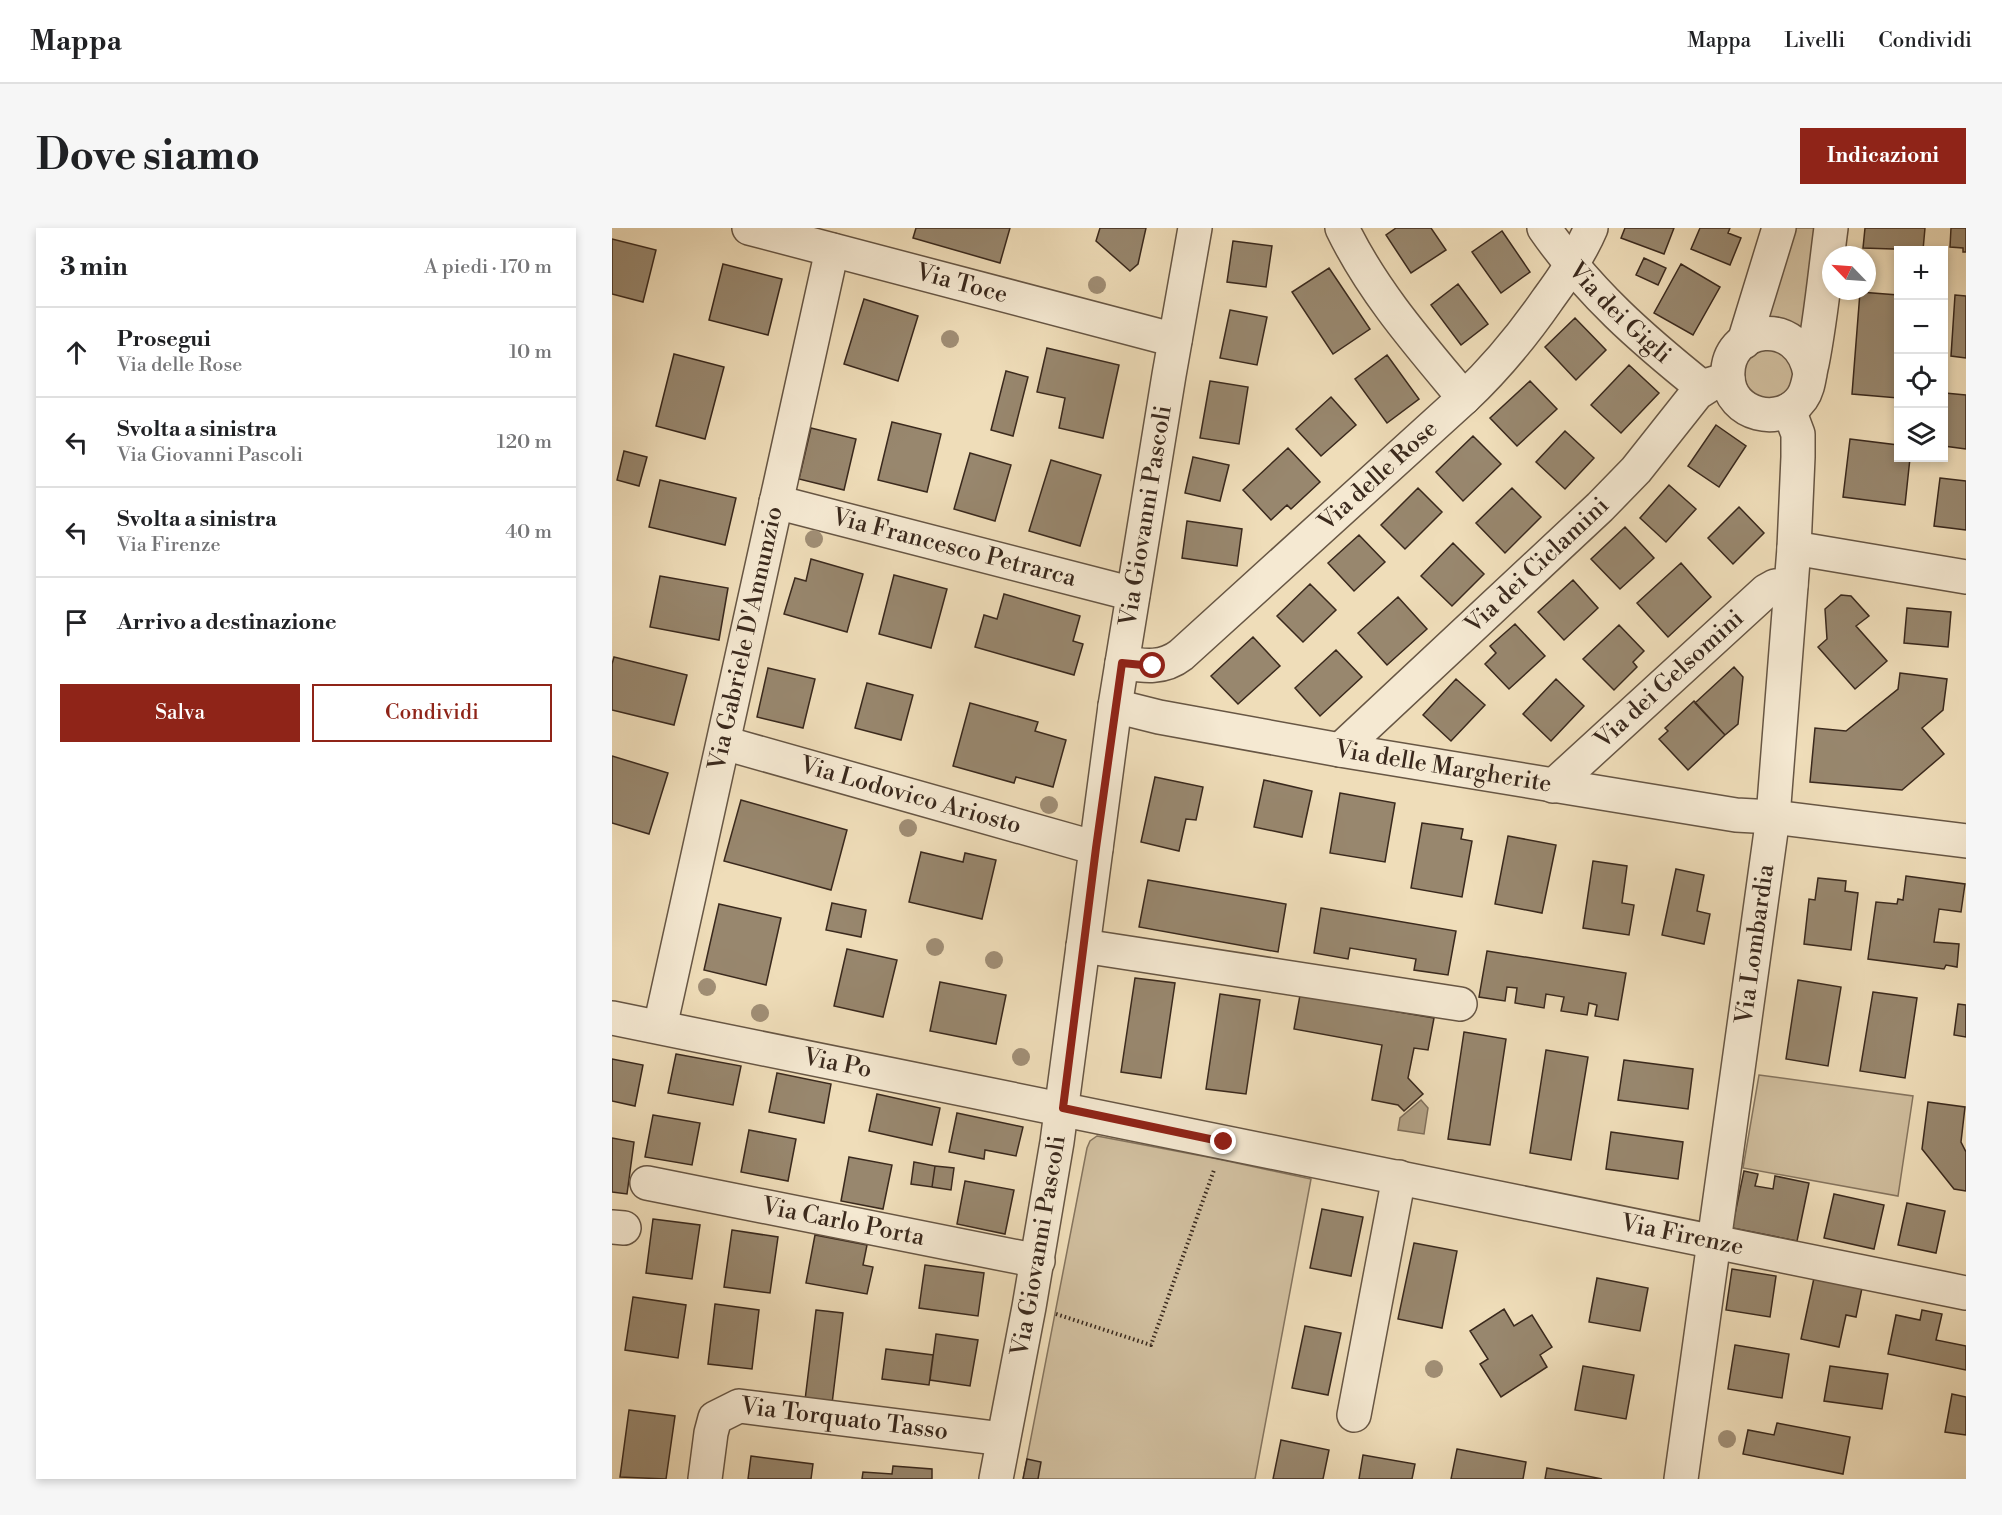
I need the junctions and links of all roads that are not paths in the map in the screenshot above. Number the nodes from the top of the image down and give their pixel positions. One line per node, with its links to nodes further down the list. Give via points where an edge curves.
1 (749, 228): 8 (street, Via Toce)
2 (1195, 228): 10 (street, Via Giovanni Pascoli)
3 (1342, 228): 14 (street, via 1396,317)
4 (1544, 228): 9 (street, Via dei Gigli)
5 (1591, 228): 9 (street, Via delle Rose)
6 (1779, 228): 11 (street)
7 (1831, 228): 12 (street)
8 (832, 250): 10 (street, Via Toce); 16 (street, Via Gabriele D'Annunzio)
9 (1572, 267): 13 (street, Via dei Gigli, via 1634,331); 14 (street, Via delle Rose, via 1512,347)
10 (1175, 340): 20 (street, Via Giovanni Pascoli)
11 (1744, 342): 12 (street, via 1759,334 1782,335 1802,350); 13 (street)
12 (1810, 374): 15 (street, via 1803,398)
13 (1715, 384): 15 (street, via 1731,391 1746,409 1757,414 1770,416); 24 (street, Via dei Ciclamini, via 1692,398 1636,470 1600,507)
14 (1464, 398): 21 (street, Via delle Rose, via 1181,655 1161,665)
15 (1789, 410): 17 (street, Via Lombardia, via 1798,434)
16 (776, 502): 20 (street, Via Francesco Petrarca); 23 (street, Via Gabriele D'Annunzio)
17 (1794, 548): 18 (street); 19 (street, Via Lombardia)
18 (1966, 577)
19 (1791, 585): 25 (street, Via dei Gelsomini, via 1766,591); 26 (street, Via Lombardia)
20 (1133, 594): 21 (street, Via Giovanni Pascoli)
21 (1122, 663): 22 (street, Via Giovanni Pascoli)
22 (1115, 706): 24 (street, Via delle Margherite); 28 (street, Via Giovanni Pascoli)
23 (724, 743): 28 (street, Via Lodovico Ariosto); 32 (street, Via Gabriele D'Annunzio)
24 (1340, 750): 25 (street, Via delle Margherite)
25 (1553, 786): 26 (street, Via delle Margherite, via 1736,815)
26 (1773, 817): 27 (street, Via delle Margherite); 36 (street, Via Lombardia)
27 (1966, 841)
28 (1096, 848): 29 (street, Via Giovanni Pascoli)
29 (1083, 946): 30 (street); 33 (street, Via Giovanni Pascoli)
30 (1460, 1004)
31 (612, 1018): 32 (street, Via Po)
32 (660, 1027): 33 (street, Via Po)
33 (1063, 1108): 34 (street, Via Firenze); 37 (street, Via Giovanni Pascoli)
34 (1400, 1177): 36 (street, Via Firenze); 39 (street)
35 (647, 1183): 37 (street, Via Carlo Porta)
36 (1714, 1242): 38 (street, Via Firenze); 43 (street, Via Lombardia)
37 (1038, 1261): 40 (street, Via Giovanni Pascoli)
38 (1966, 1293)
39 (1354, 1415)
40 (1003, 1439): 41 (street, Via Torquato Tasso, via 739,1406 715,1418); 42 (street, Via Giovanni Pascoli)
41 (705, 1479)
42 (996, 1479)
43 (1681, 1479)

